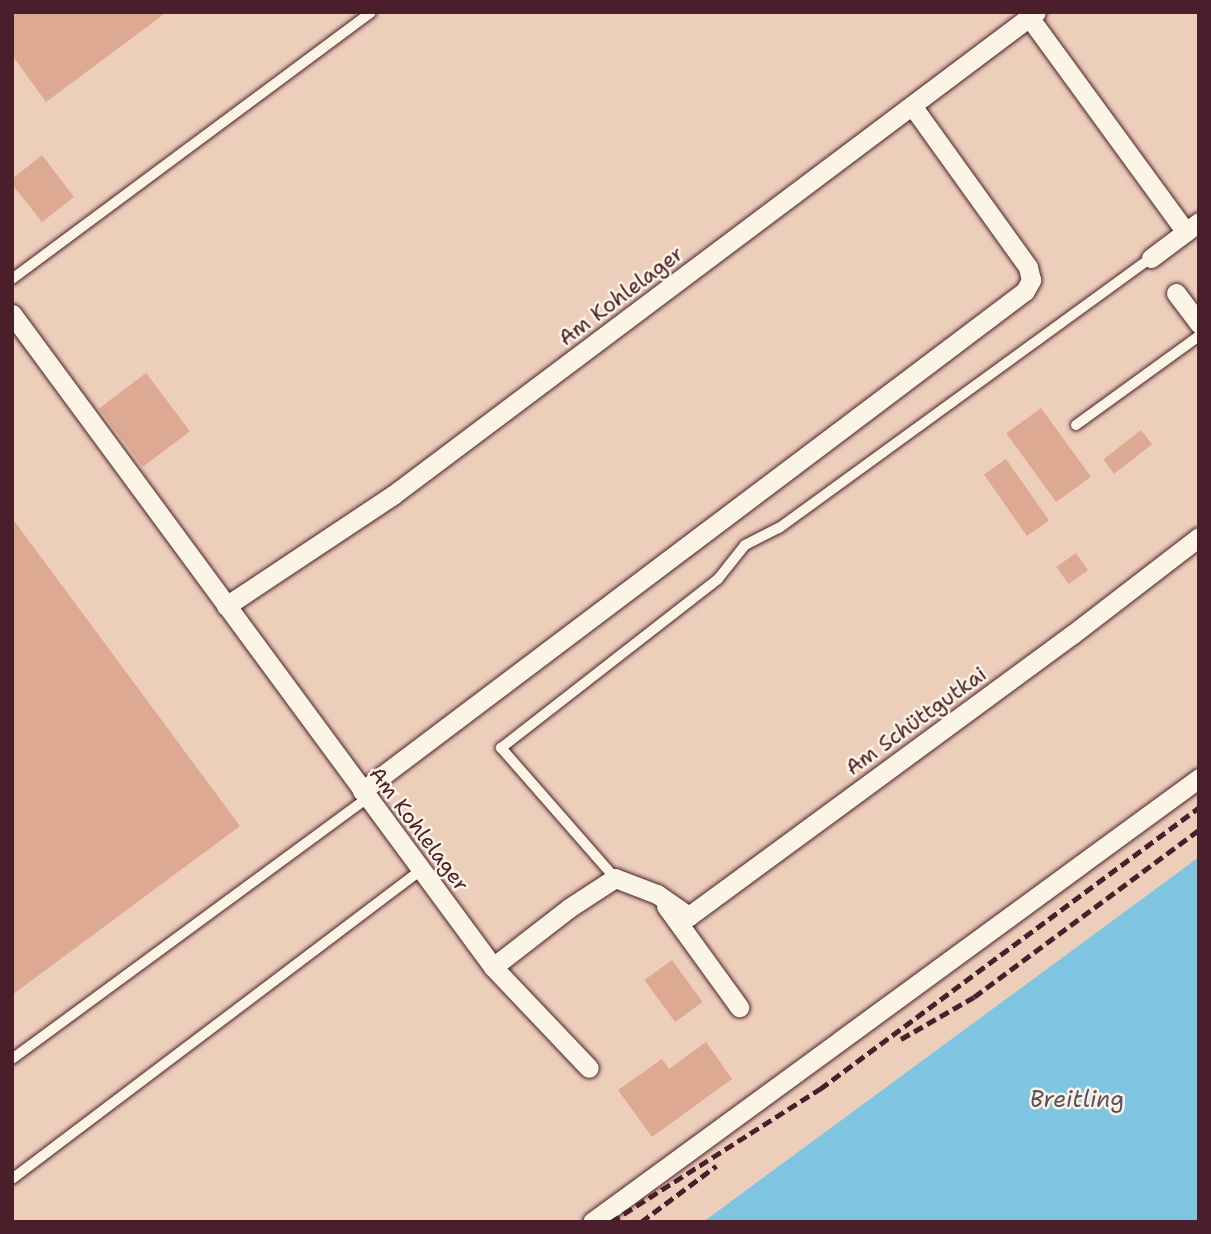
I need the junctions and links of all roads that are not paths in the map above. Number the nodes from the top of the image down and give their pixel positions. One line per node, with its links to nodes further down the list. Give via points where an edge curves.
1 (371, 12): 6 (lane)
2 (1033, 15): 3 (street, Am Kohlelager); 4 (street)
3 (913, 107): 13 (street, Am Kohlelager, via 393,495); 15 (street, via 1028,267 1031,280 1025,291)
4 (1192, 227): 5 (street)
5 (1151, 258): 17 (lane, via 779,528 745,545 718,579 501,748)
6 (12, 279)
7 (1176, 293): 9 (street)
8 (12, 314): 13 (street, Am Kohlelager)
9 (1199, 324)
10 (1199, 336): 11 (lane)
11 (1076, 425)
12 (1199, 537): 18 (street, Am Schüttgutkai, via 689,916)
13 (226, 606): 15 (street, Am Kohlelager)
14 (1199, 778): 24 (street)
15 (364, 794): 16 (street, Am Kohlelager); 21 (lane)
16 (421, 870): 19 (street, Am Kohlelager); 23 (lane)
17 (615, 878): 18 (street, Am Schüttgutkai); 19 (street)
18 (657, 894): 20 (street)
19 (493, 967): 22 (street, Am Kohlelager)
20 (739, 1007)
21 (12, 1059)
22 (589, 1068)
23 (12, 1179)
24 (592, 1222)

